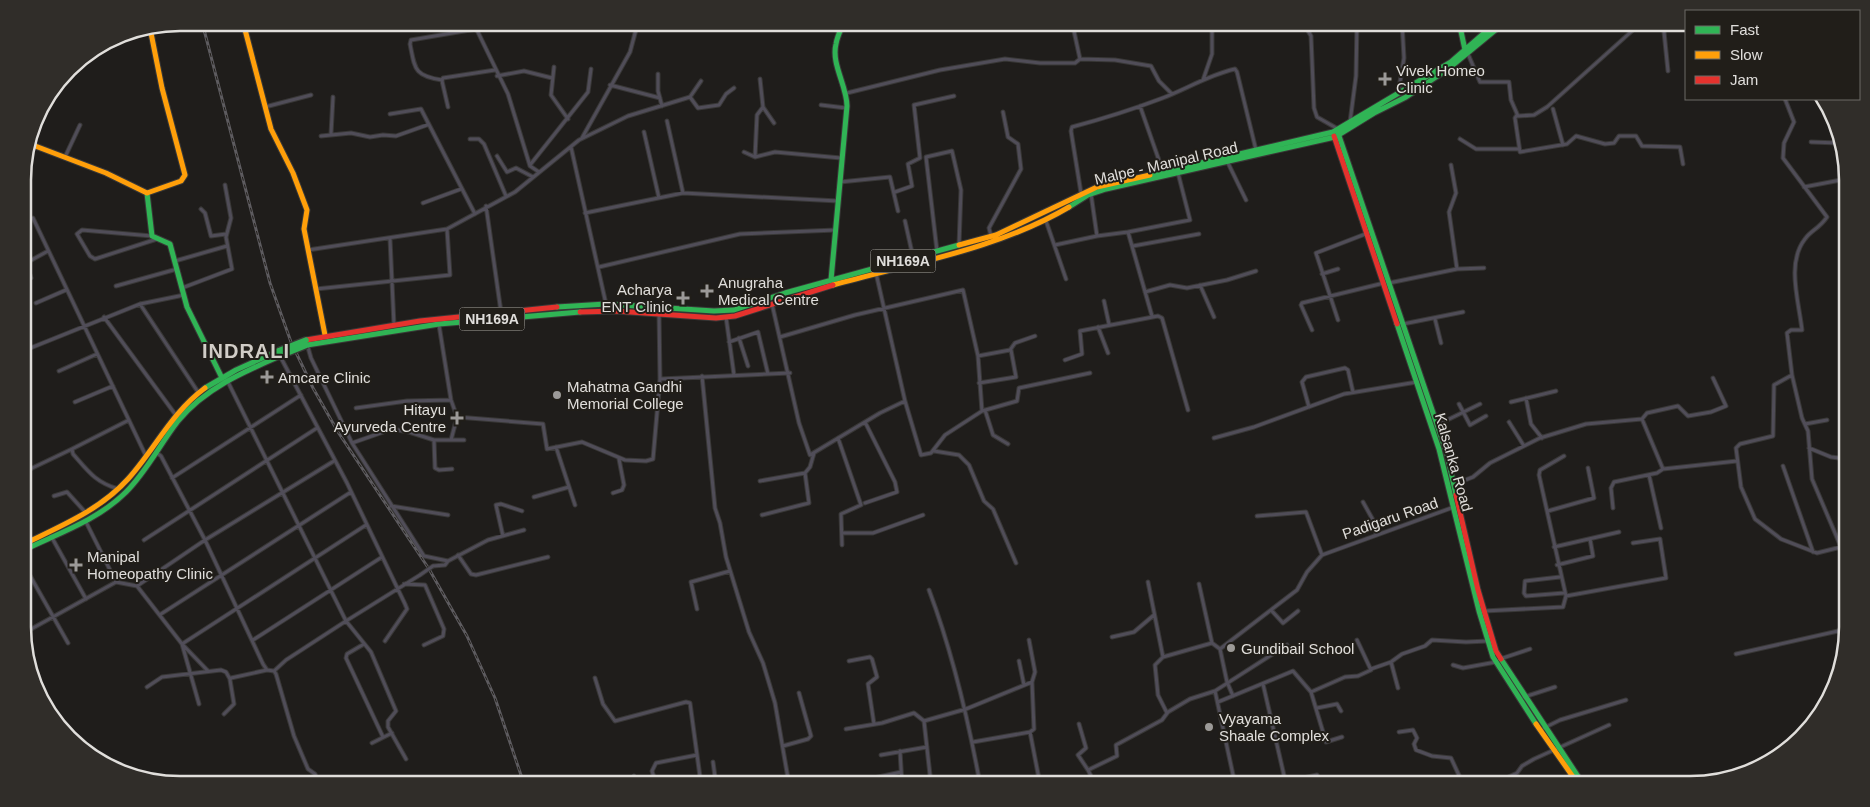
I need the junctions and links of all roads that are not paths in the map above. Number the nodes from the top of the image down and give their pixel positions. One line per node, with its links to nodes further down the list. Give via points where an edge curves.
1 (1074, 31): 18 (street)
2 (1212, 31): 29 (street, via 1212,54)
3 (1308, 31): 59 (street, via 1314,108 1317,117)
4 (1357, 31): 54 (street, via 1356,76)
5 (1402, 31): 36 (street, via 1404,58)
6 (1461, 31): 17 (main road)
7 (1488, 31): 17 (main road, Malpe - Manipal Road / NH169A)
8 (1493, 31): 17 (main road, Malpe - Manipal Road / NH169A)
9 (1632, 31): 51 (street, via 1547,107 1534,115)
10 (1664, 31): 22 (street)
11 (246, 32): 44 (main road)
12 (460, 32): 27 (street, via 412,40 410,44 415,69 424,76)
13 (477, 32): 21 (street)
14 (635, 32): 30 (street, via 630,52)
15 (840, 32): 32 (main road, via 835,46)
16 (151, 34): 92 (main road, via 184,175 181,181)
17 (1466, 52): 36 (main road, Malpe - Manipal Road / NH169A); 51 (street, via 1480,82 1510,82 1511,102); 59 (main road, Malpe - Manipal Road / NH169A, via 1406,97)
18 (1080, 59): 32 (street, via 1075,63 1000,60 940,70); 33 (street, via 1152,66 1159,81)
19 (554, 66): 25 (street)
20 (591, 69): 52 (street, via 588,92)
21 (495, 70): 24 (street); 27 (street, via 444,77)
22 (1668, 71)
23 (658, 74): 39 (street)
24 (498, 76): 25 (street, via 524,71); 82 (street, via 508,94)
25 (552, 78): 52 (street, via 553,100)
26 (760, 79): 46 (street)
27 (442, 80): 45 (street)
28 (700, 81): 38 (street)
29 (1202, 82): 33 (street); 71 (street, via 1214,74 1236,70)
30 (610, 85): 39 (street); 63 (street)
31 (734, 88): 38 (street, via 720,105 698,108)
32 (847, 93): 47 (main road)
33 (1172, 94): 43 (street)
34 (312, 95): 44 (street)
35 (954, 96): 78 (street, via 914,105)
36 (1398, 96): 54 (main road, Malpe - Manipal Road / NH169A)
37 (333, 97): 60 (street)
38 (690, 97): 42 (street)
39 (660, 98): 42 (street)
40 (1786, 100): 90 (street, via 1794,122 1784,143 1783,158)
41 (821, 105): 47 (street)
42 (662, 106): 63 (street, via 628,116)
43 (1140, 106): 83 (street); 96 (street, via 1071,129)
44 (265, 107): 124 (main road, via 276,143 293,173 307,210 304,229)
45 (448, 107)
46 (763, 107): 55 (street); 76 (street, via 757,115)
47 (846, 108): 77 (main road)
48 (1553, 109): 67 (street)
49 (1003, 112): 116 (street, via 1008,137 1018,144 1021,167 989,228)
50 (390, 114): 57 (street, via 421,109)
51 (1517, 115): 70 (street)
52 (568, 119): 82 (street)
53 (667, 121): 95 (street)
54 (1350, 122): 59 (main road, Malpe - Manipal Road / NH169A)
55 (774, 123)
56 (80, 124): 74 (street)
57 (427, 125): 60 (street, via 396,136); 91 (street)
58 (644, 132): 98 (street)
59 (1336, 132): 71 (main road, Malpe - Manipal Road / NH169A); 79 (main road, Malpe - Manipal Road / NH169A); 113 (main road, Kalsanka Road); 141 (main road)
60 (331, 134): 61 (street)
61 (321, 136)
62 (470, 139): 97 (street, via 479,139 484,144)
63 (581, 139): 69 (street)
64 (1460, 139): 70 (street, via 1476,149)
65 (1811, 142): 66 (street)
66 (1834, 143)
67 (1564, 145): 70 (street, via 1522,153); 80 (street, via 1576,136 1607,145 1614,143 1619,136 1636,136 1642,146 1680,147)
68 (35, 146): 74 (main road)
69 (571, 147): 84 (street); 105 (street)
70 (1518, 149)
71 (1256, 150): 94 (main road, Malpe - Manipal Road / NH169A)
72 (744, 152): 76 (street)
73 (497, 156): 86 (street, via 507,172 516,168)
74 (65, 157): 92 (main road)
75 (926, 157): 78 (street); 122 (street, via 952,151 961,190); 126 (street)
76 (755, 158): 77 (street, via 775,152)
77 (841, 158): 88 (main road)
78 (920, 158): 93 (street, via 908,164 912,186)
79 (1227, 162): 85 (main road, Malpe - Manipal Road / NH169A); 99 (street)
80 (1683, 164)
81 (1451, 165): 134 (street, via 1456,193 1448,212)
82 (530, 166): 84 (street)
83 (1161, 166)
84 (539, 172): 86 (street)
85 (1178, 173): 94 (main road, Malpe - Manipal Road / NH169A); 112 (street, via 1190,220)
86 (533, 177): 97 (street)
87 (1839, 180): 90 (street)
88 (839, 182): 93 (street, via 890,177); 100 (main road)
89 (224, 186): 114 (street, via 232,222)
90 (1804, 186): 193 (street, via 1827,217 1820,228 1805,238 1794,262 1802,330 1787,333)
91 (461, 189): 101 (street); 106 (street)
92 (148, 192): 118 (main road)
93 (894, 192): 104 (street)
94 (1091, 192): 96 (main road, Malpe - Manipal Road / NH169A); 109 (main road, Malpe - Manipal Road / NH169A); 117 (street)
95 (683, 193): 98 (street); 100 (street)
96 (1082, 193): 116 (main road, Malpe - Manipal Road / NH169A, via 1051,211)
97 (506, 196): 102 (street)
98 (658, 198): 105 (street)
99 (1246, 200)
100 (838, 201): 111 (main road)
101 (423, 204)
102 (486, 206): 106 (street); 157 (street)
103 (202, 209): 114 (street, via 211,236)
104 (898, 210)
105 (586, 213): 130 (street)
106 (475, 214): 110 (street)
107 (32, 218): 125 (street)
108 (905, 221): 127 (street)
109 (1045, 221): 120 (street); 136 (main road, Malpe - Manipal Road / NH169A, via 994,241)
110 (447, 229): 119 (street); 140 (street, via 450,276)
111 (836, 230): 130 (street, via 740,234); 139 (main road)
112 (1128, 232): 117 (street); 123 (street)
113 (1368, 233): 137 (street, via 1316,253); 141 (main road, Kalsanka Road)
114 (226, 234): 121 (street)
115 (1199, 234): 123 (street)
116 (991, 236): 122 (main road, Malpe - Manipal Road / NH169A)
117 (1097, 236): 120 (street)
118 (154, 238): 118 (street, via 95,259 77,234 82,230); 129 (main road, via 170,244)
119 (390, 239): 124 (street); 140 (street)
120 (1054, 245): 138 (street)
121 (227, 246): 129 (street); 144 (street, via 230,271)
122 (959, 246): 126 (main road, Malpe - Manipal Road / NH169A)
123 (1133, 246): 147 (street)
124 (308, 250): 145 (main road)
125 (48, 251): 128 (street); 146 (street)
126 (937, 252): 127 (main road, Malpe - Manipal Road / NH169A)
127 (914, 258): 139 (main road, Malpe - Manipal Road / NH169A)
128 (32, 259)
129 (175, 261): 132 (main road)
130 (599, 267): 154 (street)
131 (1484, 268): 134 (street)
132 (177, 269): 143 (street); 144 (main road)
133 (1338, 269): 137 (street)
134 (1457, 269): 141 (street)
135 (1256, 271): 142 (street)
136 (876, 273): 149 (main road, Malpe - Manipal Road / NH169A); 156 (street)
137 (1322, 274): 150 (street)
138 (1066, 279)
139 (831, 280): 149 (main road, Malpe - Manipal Road / NH169A)
140 (391, 282): 145 (street); 170 (street)
141 (1387, 283): 150 (street); 169 (main road); 199 (main road, Kalsanka Road)
142 (1200, 285): 147 (street, via 1187,288 1170,285); 162 (street)
143 (116, 286)
144 (182, 288): 148 (main road)
145 (316, 289): 174 (main road)
146 (66, 290): 152 (street); 171 (street)
147 (1145, 292): 161 (street)
148 (184, 295): 153 (street); 196 (main road, via 192,320)
149 (786, 296): 154 (main road, Malpe - Manipal Road / NH169A, via 724,311); 155 (main road, Malpe - Manipal Road / NH169A)
150 (1330, 297): 166 (street); 173 (street, via 1301,304)
151 (1104, 301): 168 (street)
152 (36, 303)
153 (140, 304): 163 (street); 203 (street)
154 (606, 304): 159 (main road, Malpe - Manipal Road / NH169A)
155 (772, 304): 164 (main road, Malpe - Manipal Road / NH169A); 176 (street)
156 (885, 307): 176 (street); 186 (street, via 963,290); 209 (street)
157 (501, 312): 159 (main road, Malpe - Manipal Road / NH169A); 170 (main road, Malpe - Manipal Road / NH169A)
158 (1463, 312): 165 (street)
159 (520, 313): 160 (main road, Malpe - Manipal Road / NH169A); 167 (main road, Malpe - Manipal Road / NH169A)
160 (659, 313): 164 (main road, Malpe - Manipal Road / NH169A); 198 (street)
161 (1152, 316): 168 (street); 216 (street, via 1162,318)
162 (1214, 316)
163 (104, 317): 171 (street); 219 (street)
164 (726, 317): 179 (street)
165 (1435, 319): 169 (street); 180 (street)
166 (1338, 320)
167 (439, 324): 178 (main road, Malpe - Manipal Road / NH169A); 207 (street)
168 (1109, 324): 172 (street)
169 (1403, 324): 228 (main road)
170 (394, 325): 174 (main road, Malpe - Manipal Road / NH169A)
171 (84, 327): 181 (street); 184 (street)
172 (1098, 327): 183 (street); 187 (street, via 1080,331 1082,354)
173 (1312, 330)
174 (325, 335): 178 (main road, NH169A)
175 (1035, 336): 182 (street, via 1014,344)
176 (780, 337): 192 (street)
177 (739, 338): 179 (street); 188 (street); 191 (street, via 758,332)
178 (307, 342): 185 (main road, Malpe - Manipal Road / NH169A, bridge); 237 (street, via 311,358)
179 (729, 342): 194 (street)
180 (1441, 343)
181 (32, 348)
182 (1011, 350): 186 (street); 200 (street, via 1016,377)
183 (1108, 353)
184 (97, 354): 189 (street); 201 (street)
185 (279, 354): 196 (main road, Malpe - Manipal Road / NH169A); 205 (street)
186 (978, 356): 200 (street)
187 (1065, 360)
188 (748, 366)
189 (59, 371)
190 (1090, 373): 217 (street, via 1019,388 1017,401)
191 (768, 374): 192 (street); 194 (street)
192 (790, 374): 245 (street, via 799,423 810,455)
193 (1792, 374): 227 (street); 252 (street, via 1774,385 1773,436 1740,444 1736,448)
194 (734, 375): 195 (street)
195 (702, 376): 198 (street); 312 (street, via 715,508)
196 (224, 378): 203 (main road, NH169A); 213 (main road, Malpe - Manipal Road / NH169A); 229 (street)
197 (1714, 378): 222 (street, via 1726,406 1688,416 1678,406 1646,413)
198 (660, 379): 248 (street, via 653,459)
199 (1417, 382): 204 (street); 274 (main road, Kalsanka Road)
200 (980, 383): 217 (street)
201 (113, 386): 208 (street); 223 (street)
202 (1556, 391): 206 (street)
203 (198, 392): 213 (main road, NH169A)
204 (1353, 392): 214 (street); 214 (street, via 1345,368 1306,377 1302,382)
205 (301, 395): 229 (street); 230 (street)
206 (1526, 398): 210 (street); 233 (street, via 1531,424)
207 (451, 400): 215 (street, via 407,401); 221 (street)
208 (75, 402)
209 (905, 402): 225 (street); 243 (street, via 919,454 929,454)
210 (1511, 402)
211 (1460, 404): 218 (street)
212 (1480, 404): 218 (street)
213 (188, 406): 219 (main road, NH169A); 244 (main road, Malpe - Manipal Road / NH169A)
214 (1309, 407): 232 (street)
215 (356, 408)
216 (1188, 410)
217 (984, 411): 238 (street, via 992,435); 243 (street, via 945,435)
218 (1464, 414): 220 (street, via 1470,424); 228 (street)
219 (175, 415): 246 (main road, NH169A)
220 (1486, 416)
221 (457, 417): 235 (street); 240 (street, via 543,424 547,449)
222 (1642, 419): 233 (street, via 1586,424); 256 (street)
223 (129, 420): 242 (street); 246 (street)
224 (1828, 420): 227 (street)
225 (865, 422): 231 (street); 271 (street, via 897,492)
226 (1509, 422): 239 (street)
227 (1805, 424): 241 (street)
228 (1437, 425): 262 (main road)
229 (251, 428): 250 (street); 260 (street)
230 (317, 428): 250 (street); 251 (street)
231 (838, 438): 245 (street); 289 (street, via 861,505 842,512)
232 (1214, 438)
233 (1542, 438): 239 (street)
234 (434, 440): 235 (street); 237 (street, via 392,429); 257 (street, via 435,468)
235 (451, 440): 236 (street)
236 (464, 440)
237 (352, 443): 273 (street)
238 (1008, 444)
239 (1524, 446): 262 (street, via 1490,463 1473,477)
240 (556, 447): 248 (street, via 582,442); 263 (street)
241 (1809, 448): 249 (street); 293 (street, via 1812,479)
242 (72, 449): 254 (street); 264 (street, via 95,479)
243 (934, 450): 310 (street, via 959,456 969,465 984,501 993,509)
244 (157, 452): 260 (street); 282 (main road, Malpe - Manipal Road / NH169A, via 126,492 110,506)
245 (814, 453): 258 (street)
246 (146, 456): 264 (main road, NH169A)
247 (1564, 456): 277 (street, via 1539,471)
248 (618, 458): 267 (street, via 624,485 622,490)
249 (1839, 458)
250 (268, 460): 266 (street); 278 (street)
251 (334, 461): 265 (street); 266 (street)
252 (1737, 461): 256 (street); 303 (street, via 1741,486 1755,519 1781,539)
253 (1783, 466): 303 (street)
254 (31, 468)
255 (1588, 468): 277 (street, via 1594,498)
256 (1664, 469): 259 (street)
257 (452, 470)
258 (805, 474): 261 (street); 280 (street, via 809,503)
259 (1649, 475): 275 (street, via 1614,482 1611,488); 286 (street)
260 (172, 478): 278 (street)
261 (760, 481)
262 (1455, 484): 330 (main road)
263 (569, 487): 269 (street); 272 (street)
264 (119, 489): 282 (main road, NH169A)
265 (351, 492): 284 (street); 285 (street)
266 (284, 493): 284 (street); 296 (street)
267 (613, 493)
268 (54, 496): 282 (street, via 67,492)
269 (534, 497)
270 (1363, 502): 290 (street)
271 (865, 504)
272 (575, 505)
273 (391, 506): 279 (street); 309 (street, via 424,556)
274 (1454, 507): 290 (street, Padigaru Road); 342 (main road, Kalsanka Road)
275 (1613, 508)
276 (522, 511): 292 (street, via 496,505)
277 (1548, 511): 301 (street)
278 (190, 512): 295 (street); 296 (street)
279 (448, 515)
280 (762, 515)
281 (923, 515): 289 (street, via 873,533)
282 (85, 516): 291 (main road, Malpe - Manipal Road / NH169A); 297 (main road, NH169A); 316 (street)
283 (1257, 516): 305 (street, via 1306,512)
284 (300, 524): 306 (street); 313 (street)
285 (366, 524): 306 (street); 307 (street)
286 (1661, 528)
287 (524, 530): 292 (street)
288 (1619, 532): 294 (street)
289 (842, 533): 299 (street)
290 (1376, 534): 305 (street, Padigaru Road)
291 (51, 536): 300 (main road, Malpe - Manipal Road / NH169A); 325 (street)
292 (503, 536): 304 (street)
293 (1839, 538)
294 (1590, 539): 301 (street); 311 (street, via 1593,556)
295 (144, 540)
296 (205, 540): 313 (street); 320 (street)
297 (31, 541)
298 (1634, 543): 324 (street, via 1660,539 1666,578)
299 (842, 545)
300 (31, 546)
301 (1554, 547): 311 (street)
302 (1839, 549): 303 (street)
303 (1813, 552)
304 (458, 555): 308 (street, via 471,574 476,575); 309 (street)
305 (1322, 555): 328 (street, via 1307,572 1298,590)
306 (315, 556): 321 (street); 326 (street)
307 (382, 557): 321 (street); 322 (street)
308 (548, 557)
309 (448, 561): 318 (street, bridge, via 445,565 433,566)
310 (1016, 563)
311 (1557, 565): 315 (street)
312 (730, 571): 327 (street, via 691,582); 398 (street, via 773,695)
313 (221, 575): 326 (street); 331 (street)
314 (31, 577): 333 (street)
315 (1560, 577): 324 (street); 324 (street, via 1525,581 1524,593 1526,596)
316 (116, 582): 320 (street); 325 (street)
317 (1148, 582): 332 (street)
318 (404, 584): 322 (street); 347 (street, via 425,585 444,629 443,636)
319 (1199, 584): 344 (street)
320 (138, 586): 331 (street)
321 (331, 588): 334 (street); 338 (street)
322 (397, 588): 334 (street); 341 (street, via 407,609)
323 (929, 590): 380 (street)
324 (1565, 595): 330 (street, via 1563,607)
325 (86, 599): 333 (street)
326 (237, 608): 338 (street); 345 (street)
327 (697, 609)
328 (1271, 610): 329 (street, via 1283,624); 349 (street)
329 (1298, 611)
330 (1484, 611): 356 (main road)
331 (160, 614): 345 (street)
332 (1154, 615): 337 (street, via 1134,632); 352 (street)
333 (54, 617): 335 (street); 343 (street)
334 (346, 621): 346 (street); 361 (street)
335 (31, 629)
336 (1839, 631): 351 (street)
337 (1112, 637)
338 (253, 640): 359 (street)
339 (1029, 640): 365 (street, via 1035,673)
340 (1357, 640): 358 (street)
341 (385, 641)
342 (1488, 641): 355 (street, via 1432,640); 356 (main road, Kalsanka Road)
343 (68, 643)
344 (1212, 643): 349 (street); 352 (street)
345 (182, 644): 360 (street); 362 (street)
346 (364, 644): 393 (street, via 371,652 396,711 388,721); 395 (street, via 347,654 346,658)
347 (424, 645)
348 (1286, 645): 366 (street)
349 (1220, 649): 366 (street)
350 (1530, 649): 356 (street)
351 (1736, 654)
352 (1164, 657): 383 (street, via 1155,665 1158,695)
353 (849, 661): 386 (street, via 872,659 877,677 868,684)
354 (1019, 662): 368 (street)
355 (1391, 662): 358 (street); 371 (street)
356 (1499, 662): 357 (street, via 1463,668); 376 (main road); 400 (main road, Kalsanka Road)
357 (1453, 665)
358 (1372, 668): 373 (street)
359 (266, 670): 361 (street); 364 (street)
360 (208, 671): 362 (street); 364 (street, via 225,671)
361 (274, 671): 417 (street, via 294,736 308,769)
362 (190, 673): 369 (street, via 162,676); 379 (street)
363 (595, 678): 403 (street, via 603,704 615,721 689,702)
364 (230, 679): 384 (street, via 234,704)
365 (1032, 682): 368 (street); 391 (street, via 1034,729)
366 (1227, 682): 372 (street); 375 (street)
367 (1263, 684): 373 (street, via 1293,670); 375 (street); 412 (street)
368 (1024, 685): 380 (street)
369 (147, 687)
370 (1555, 687): 376 (street)
371 (1398, 688)
372 (1215, 691): 378 (street); 383 (street, via 1192,698)
373 (1311, 692): 381 (street)
374 (799, 693): 398 (street, via 811,736)
375 (1233, 696): 378 (street)
376 (1524, 697): 389 (main road)
377 (1626, 700): 389 (street)
378 (1218, 702): 411 (street)
379 (199, 704)
380 (966, 708): 385 (street); 397 (street)
381 (1318, 708): 382 (street, via 1337,704); 394 (street, via 1326,742)
382 (1341, 711)
383 (1167, 713): 406 (street, via 1162,720 1116,745 1117,756)
384 (224, 714)
385 (924, 721): 386 (street, via 914,713); 399 (street)
386 (874, 724): 390 (street)
387 (1079, 724): 406 (street, via 1086,748 1078,755)
388 (1609, 725): 400 (street)
389 (1544, 728): 400 (main road)
390 (846, 729)
391 (1030, 732): 397 (street); 409 (street)
392 (1399, 732): 413 (street, via 1413,730 1417,738 1416,750 1451,758)
393 (392, 733): 395 (street); 404 (street)
394 (1342, 737)
395 (383, 738): 396 (street)
396 (372, 742)
397 (972, 742): 408 (street)
398 (783, 746): 421 (street)
399 (927, 747): 401 (street); 424 (street)
400 (1556, 749): 414 (street, via 1522,766); 415 (main road, Kalsanka Road); 416 (main road)
401 (900, 751): 402 (street); 407 (street)
402 (881, 754)
403 (697, 755): 418 (street, via 656,763); 419 (street)
404 (406, 759)
405 (713, 762): 420 (street)
406 (1088, 770): 410 (street)
407 (901, 772): 422 (street); 423 (street)
408 (978, 775)
409 (1038, 775)
410 (1091, 775)
411 (1234, 775)
412 (1284, 775)
413 (1459, 775)
414 (1513, 775)
415 (1572, 775)
416 (1577, 775)
417 (315, 776)
418 (653, 776)
419 (700, 776)
420 (715, 776)
421 (788, 776)
422 (885, 776)
423 (901, 776)
424 (930, 776)

